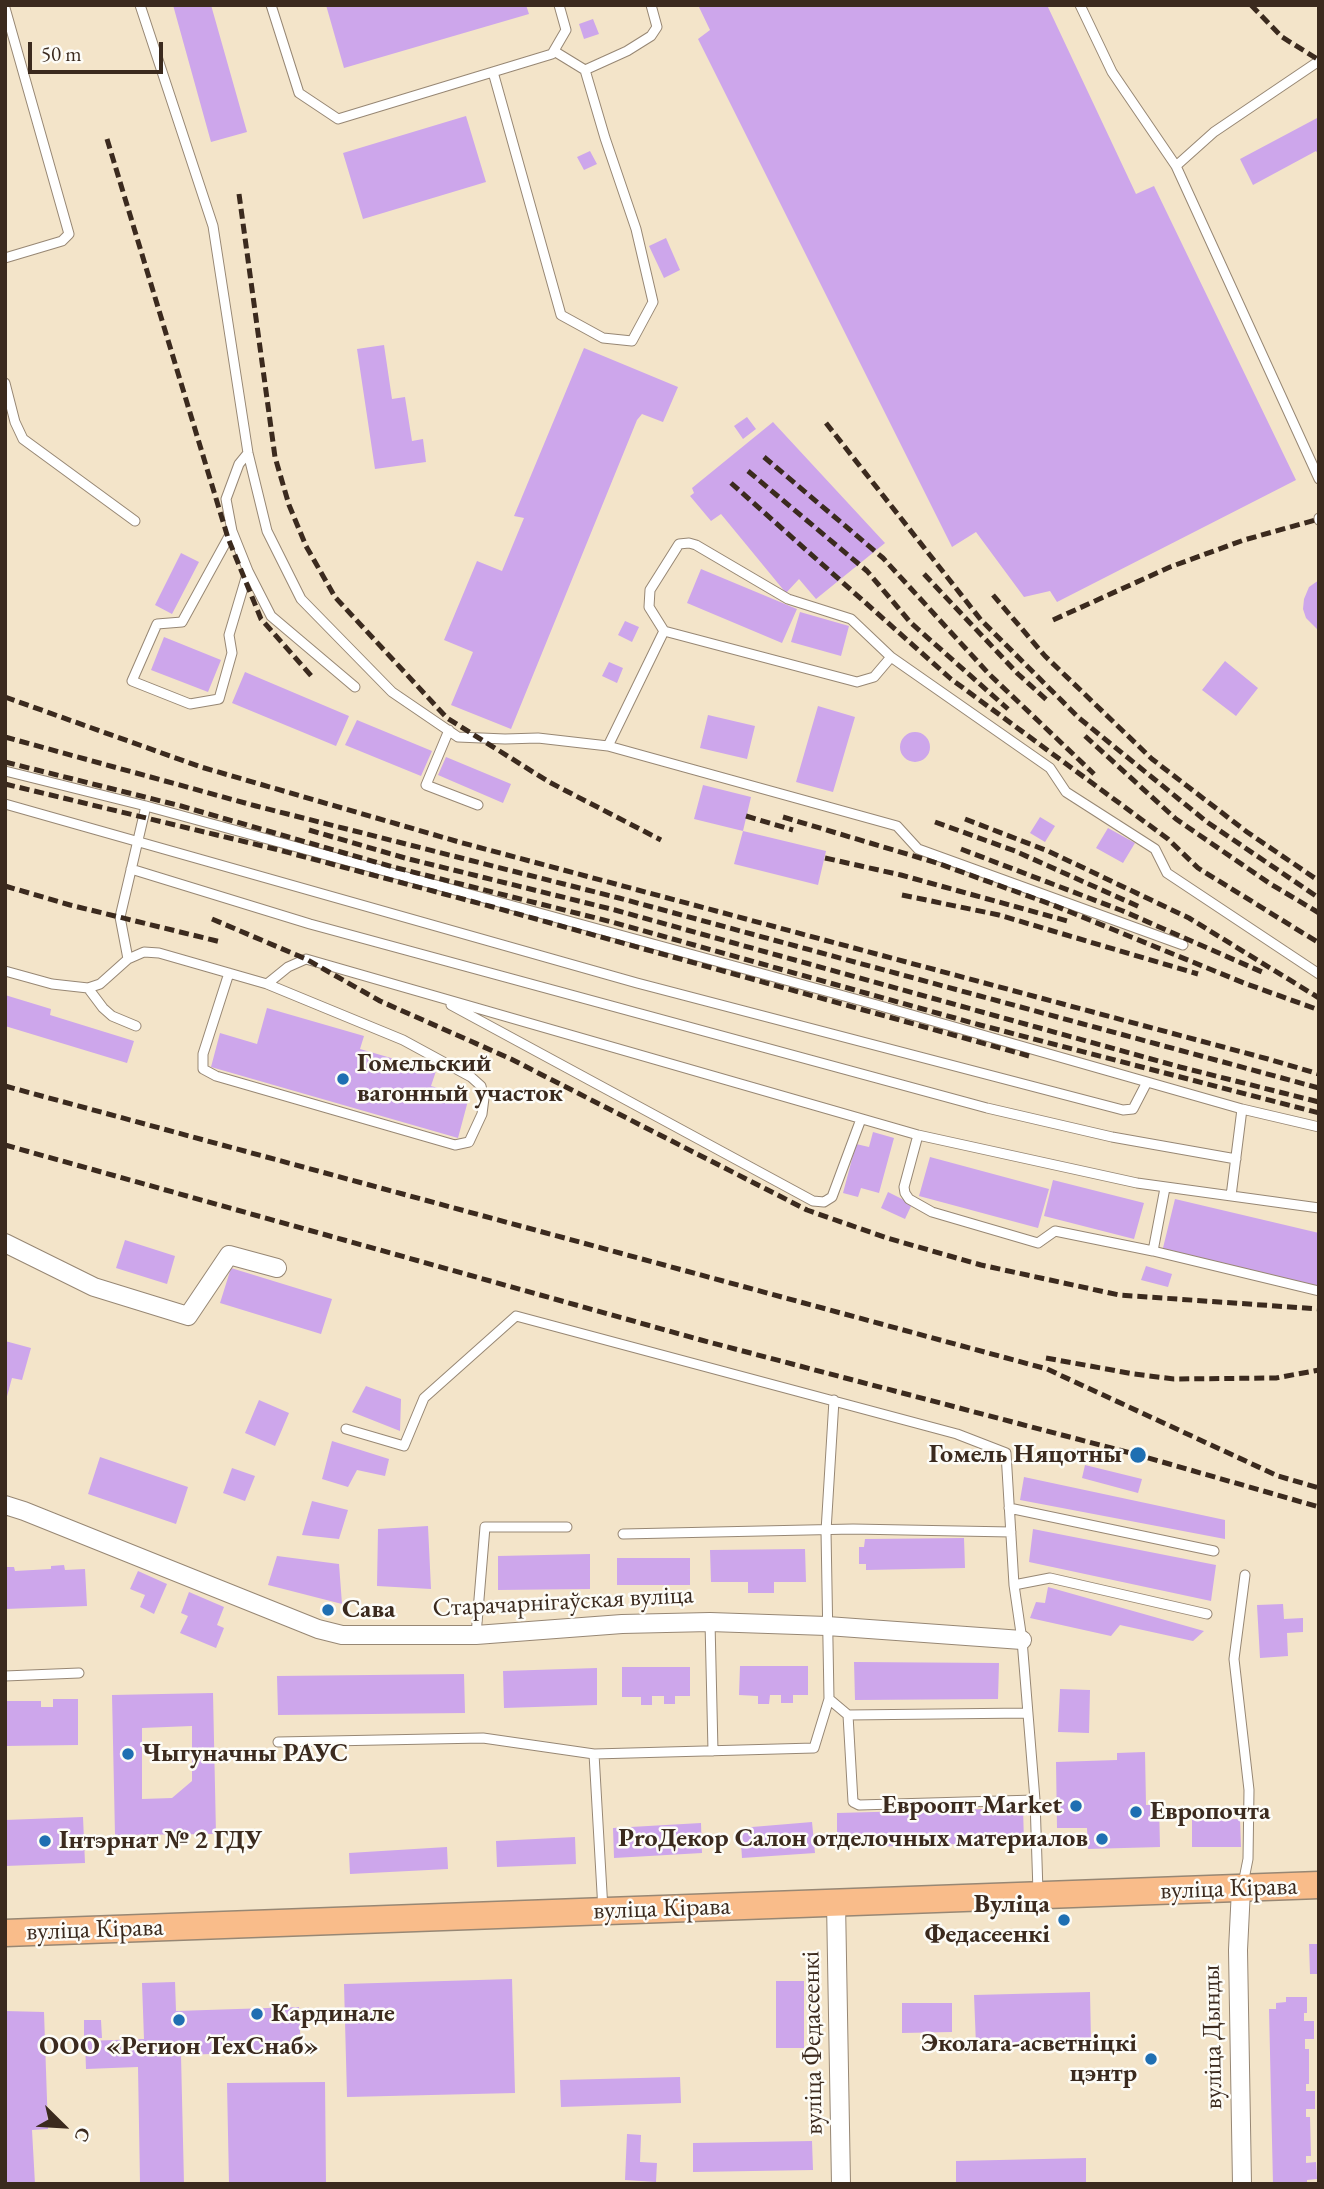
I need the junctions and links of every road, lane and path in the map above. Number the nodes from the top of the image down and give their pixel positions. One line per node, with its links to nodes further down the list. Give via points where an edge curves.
1 (141, 5): 15 (lane, via 213,226)
2 (271, 5): 11 (lane, via 299,93 338,118)
3 (559, 5): 8 (lane, via 566,30)
4 (651, 5): 10 (lane, via 657,27 651,36)
5 (1080, 5): 12 (lane, via 1112,72)
6 (5, 8): 7 (lane)
7 (9, 32): 13 (lane, via 69,234 62,241)
8 (554, 51): 10 (lane); 11 (lane)
9 (1319, 61): 12 (lane, via 1214,132)
10 (585, 70): 11 (lane, via 636,229 653,302 632,341 603,338 561,315)
11 (493, 72)
12 (1176, 166): 16 (lane)
13 (5, 258)
14 (5, 383): 17 (lane, via 23,439)
15 (248, 453): 18 (lane, via 226,499); 23 (lane, via 267,531 301,599 392,692)
16 (1319, 479)
17 (135, 521)
18 (232, 531): 19 (lane); 19 (lane, via 182,622 158,624 132,681 190,704 219,699 232,653 229,635)
19 (248, 571): 22 (lane, via 271,617)
20 (664, 631): 21 (lane, via 857,682 874,677); 21 (lane, via 649,607 650,590 680,544 689,543 789,599 851,619); 24 (lane)
21 (891, 657): 35 (lane, via 1050,768 1066,792 1155,849 1167,873)
22 (355, 687)
23 (449, 730): 24 (lane, via 458,737 538,738); 27 (lane, via 426,785)
24 (608, 746): 31 (lane, via 897,826 918,849)
25 (5, 771): 28 (lane)
26 (5, 804): 29 (lane)
27 (478, 805)
28 (146, 806): 29 (lane); 40 (lane)
29 (138, 841): 30 (lane); 40 (lane, via 637,983 1123,1110 1133,1109)
30 (131, 869): 32 (lane, via 120,917); 45 (lane, via 310,924 961,1101 1112,1137)
31 (1183, 945)
32 (128, 959): 34 (lane, via 144,952 159,953); 37 (lane, via 100,984)
33 (5, 971): 37 (lane)
34 (229, 973): 36 (lane); 36 (lane, via 203,1069 455,1145 469,1142 484,1098 481,1086 471,1077 403,1040)
35 (1319, 974)
36 (267, 984): 38 (lane, via 306,959)
37 (88, 988): 39 (lane, via 112,1016)
38 (434, 996): 42 (lane); 42 (lane, via 813,1201 832,1197)
39 (136, 1026)
40 (1147, 1082): 41 (lane)
41 (1242, 1109): 43 (lane); 45 (lane)
42 (861, 1119): 44 (lane)
43 (1319, 1127)
44 (918, 1135): 46 (lane); 50 (lane, via 905,1193 932,1212 1038,1242 1055,1230)
45 (1236, 1159): 47 (lane)
46 (1166, 1188): 47 (lane); 50 (lane)
47 (1231, 1196): 48 (lane)
48 (1319, 1208)
49 (5, 1243): 51 (street, via 93,1287 187,1316 229,1255)
50 (1153, 1251): 52 (lane)
51 (277, 1268)
52 (1319, 1291)
53 (834, 1400): 54 (lane, via 516,1316 424,1398 404,1446); 56 (lane, via 957,1434 1006,1453); 58 (lane)
54 (346, 1429)
55 (5, 1505): 67 (street, Старачарнігаўская вуліца, via 318,1629 342,1635)
56 (1009, 1507): 59 (lane); 61 (lane)
57 (567, 1527): 67 (lane, via 485,1527)
58 (826, 1531): 59 (lane); 60 (lane); 66 (lane)
59 (1011, 1532): 63 (lane)
60 (623, 1534)
61 (1214, 1552)
62 (1245, 1574): 79 (lane, via 1234,1659 1249,1790 1248,1859)
63 (1014, 1585): 64 (lane, via 1050,1578); 68 (lane)
64 (1207, 1614)
65 (710, 1622): 66 (street, Старачарнігаўская вуліца); 67 (street, Старачарнігаўская вуліца); 75 (lane)
66 (827, 1626): 68 (street, Старачарнігаўская вуліца); 71 (lane)
67 (476, 1635)
68 (1022, 1640): 72 (lane)
69 (79, 1673): 70 (lane)
70 (5, 1676)
71 (829, 1699): 73 (lane); 75 (lane, via 814,1748)
72 (1027, 1713): 73 (lane); 77 (lane)
73 (848, 1715): 77 (lane, via 853,1802)
74 (278, 1742): 76 (lane, via 483,1738)
75 (712, 1751): 76 (lane)
76 (594, 1754): 82 (lane)
77 (1035, 1800): 80 (lane)
78 (1319, 1885): 79 (main road, вуліца Кірава)
79 (1241, 1889): 80 (main road, вуліца Кірава); 85 (street, вуліца Дынды)
80 (1038, 1895): 81 (main road, вуліца Кірава)
81 (836, 1902): 82 (main road, вуліца Кірава); 84 (street, вуліца Федасеенкі)
82 (603, 1911): 83 (main road, вуліца Кірава)
83 (5, 1933)
84 (841, 2184)
85 (1242, 2184)

